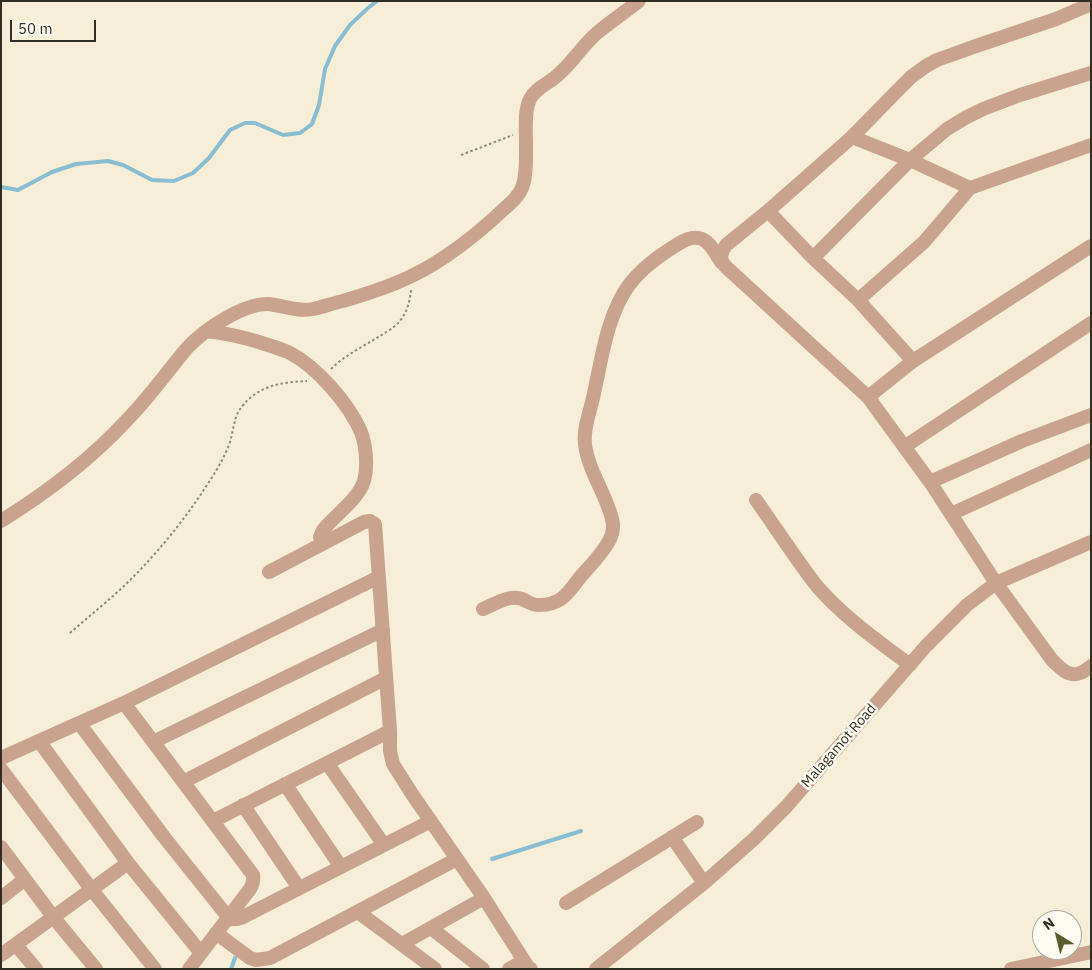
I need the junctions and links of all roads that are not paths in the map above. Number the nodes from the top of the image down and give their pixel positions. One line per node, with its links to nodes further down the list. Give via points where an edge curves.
1 (639, 1): 14 (street, via 596,34 560,73 535,92 527,112 522,188 478,234 446,257 389,287 312,309 260,304)
2 (1091, 4): 4 (street, via 926,66)
3 (1091, 73): 6 (street, via 1020,95 964,118)
4 (852, 137): 6 (street); 8 (street)
5 (1091, 145): 7 (street)
6 (910, 160): 7 (street); 10 (street)
7 (970, 188): 12 (street, via 924,242)
8 (768, 211): 10 (street); 11 (street, via 726,245)
9 (1091, 246): 15 (street)
10 (813, 258): 12 (street)
11 (721, 262): 16 (street); 29 (street, via 710,244 691,238 663,253 645,268 619,302 602,354 584,432 590,465 612,518 610,539 603,550 569,592 553,603 537,606 515,598)
12 (858, 300): 15 (street)
13 (1091, 322): 18 (street)
14 (206, 331): 23 (street, via 187,348 127,421 97,449 72,471); 25 (street, via 241,337 289,352 323,380 353,418 365,447 364,481 323,530)
15 (913, 361): 16 (street)
16 (868, 397): 18 (street)
17 (1091, 415): 20 (street, via 1022,441)
18 (904, 447): 20 (street)
19 (1091, 450): 22 (street)
20 (930, 482): 22 (street)
21 (756, 500): 31 (street, via 817,586 871,636)
22 (951, 514): 28 (street)
23 (1, 521)
24 (1091, 542): 28 (street, Malagamot Road)
25 (322, 544): 26 (street); 27 (street, via 364,522 372,522 376,526)
26 (269, 572)
27 (379, 577): 30 (street); 34 (street)
28 (996, 583): 31 (street, Malagamot Road, via 967,605); 32 (street, via 1061,669 1079,674)
29 (483, 609)
30 (383, 630): 33 (street); 38 (street)
31 (910, 665): 55 (street, Malagamot Road, via 786,807)
32 (1091, 666)
33 (386, 678): 36 (street); 42 (street)
34 (124, 703): 35 (street); 38 (street)
35 (79, 723): 37 (street); 62 (street, via 164,838)
36 (390, 731): 40 (street); 45 (street, via 393,764)
37 (39, 741): 39 (street); 52 (street)
38 (153, 742): 42 (street)
39 (1, 758)
40 (327, 763): 43 (street); 49 (street)
41 (1, 769): 57 (street)
42 (183, 782): 46 (street)
43 (285, 784): 44 (street); 53 (street)
44 (243, 805): 46 (street); 56 (street)
45 (431, 820): 49 (street); 51 (street)
46 (213, 821): 62 (street, via 254,880)
47 (697, 822): 48 (street)
48 (672, 837): 55 (street); 60 (street)
49 (384, 844): 53 (street)
50 (1, 847): 54 (street)
51 (457, 859): 59 (street); 61 (street)
52 (128, 863): 57 (street); 69 (street)
53 (341, 867): 56 (street)
54 (25, 879): 58 (street); 63 (street)
55 (704, 883): 79 (street, Malagamot Road)
56 (299, 888): 62 (street, via 243,917)
57 (92, 890): 63 (street); 74 (street)
58 (1, 898)
59 (484, 898): 64 (street); 71 (street)
60 (566, 903)
61 (358, 912): 65 (street, via 278,955 262,960 250,958); 67 (street)
62 (228, 917): 65 (street)
63 (54, 918): 66 (street); 73 (street)
64 (431, 928): 67 (street); 77 (street)
65 (216, 933): 69 (street)
66 (16, 944): 70 (street); 72 (street)
67 (402, 944): 76 (street)
68 (1091, 952): 80 (street)
69 (201, 953): 75 (street)
70 (1, 955)
71 (528, 966): 78 (street)
72 (36, 969)
73 (96, 969)
74 (155, 969)
75 (189, 969)
76 (436, 969)
77 (483, 969)
78 (509, 969)
79 (596, 969)
80 (1011, 969)

